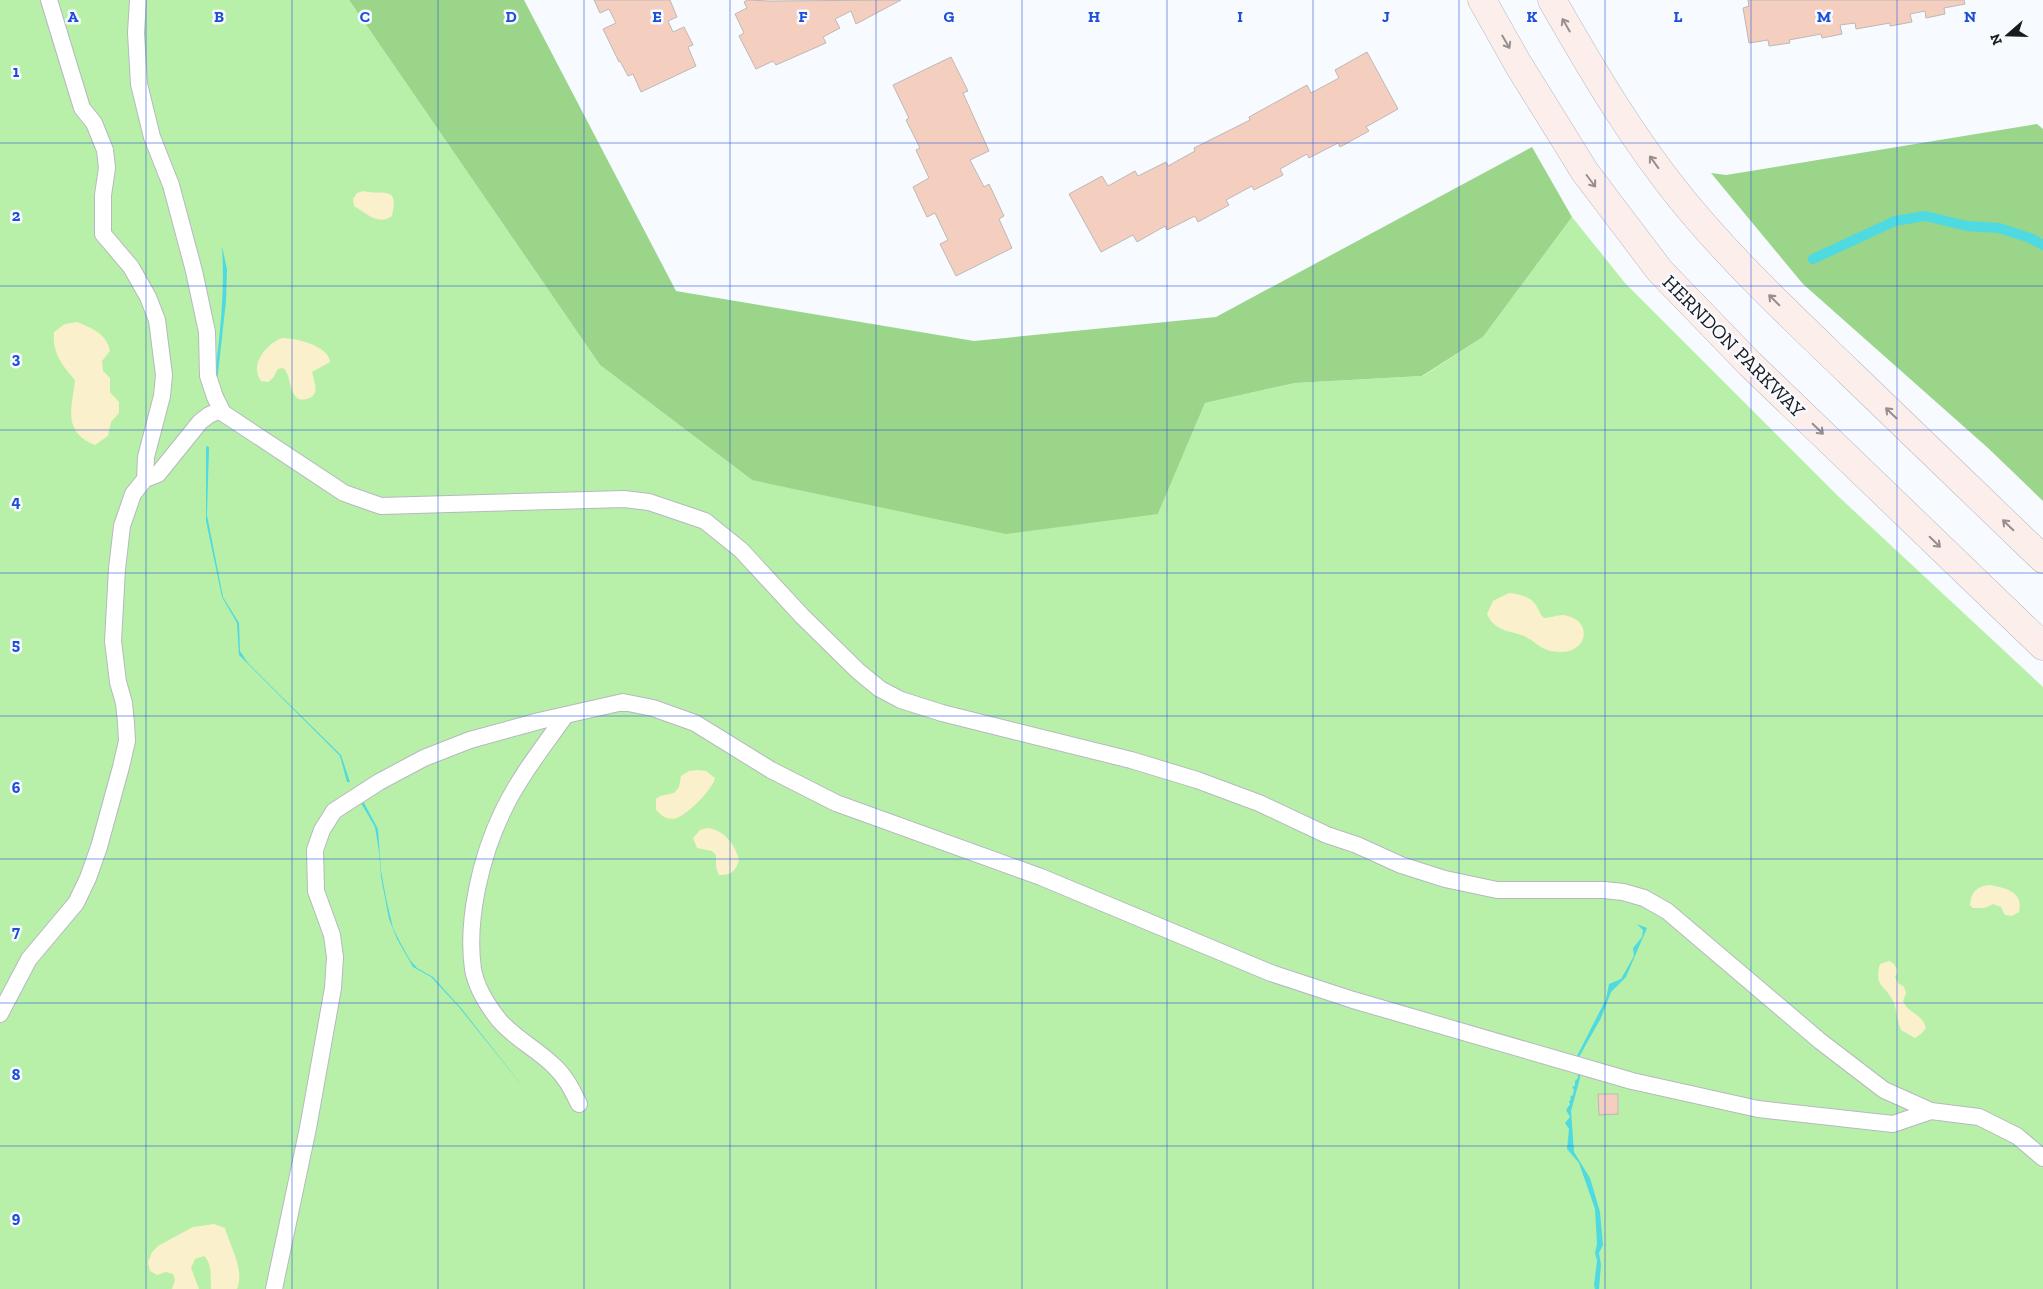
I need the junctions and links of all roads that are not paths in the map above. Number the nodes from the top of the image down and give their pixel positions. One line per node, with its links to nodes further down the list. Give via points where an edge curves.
1 (49, 0): 6 (lane, via 82,108 94,123 105,150 108,168 102,195 103,234 131,267 157,320 164,375 162,396 146,456)
2 (138, 0): 12 (lane, via 136,32 140,84 152,137 171,185 194,271 207,332 208,376 215,397 223,413 344,493 381,506 624,499 649,502 705,521 741,550 858,670 880,689 900,700 942,714 1131,760 1197,780 1259,803 1402,865 1445,879 1497,890 1604,890 1644,898 1667,911 1820,1041 1884,1090)
3 (1482, 0): 8 (main road, HERNDON PARKWAY, one-way to 8, via 1585,172 1660,271 1750,364)
4 (1552, 0): 7 (main road, one-way to 4, via 1727,252 1683,201 1646,150 1601,85)
5 (216, 412): 6 (lane, via 200,422 158,474)
6 (145, 479): 10 (lane, via 133,494 122,526 117,569 113,641 127,741 122,767 99,847 80,895 29,959)
7 (2043, 559)
8 (2043, 646)
9 (565, 716): 11 (lane, via 532,761 503,811 482,869 471,926 473,971 482,994 500,1020 554,1065 569,1083); 12 (lane, via 623,702 653,708 695,723 771,770 836,803 1041,877 1270,972 1372,1006 1632,1081 1758,1110 1893,1124); 14 (lane, via 470,740 424,758 334,811 322,830 315,850 315,884 332,935 335,957 333,988)
10 (0, 1014)
11 (579, 1104)
12 (1931, 1111): 13 (lane, via 1979,1117 2017,1136)
13 (2043, 1158)
14 (274, 1289)

